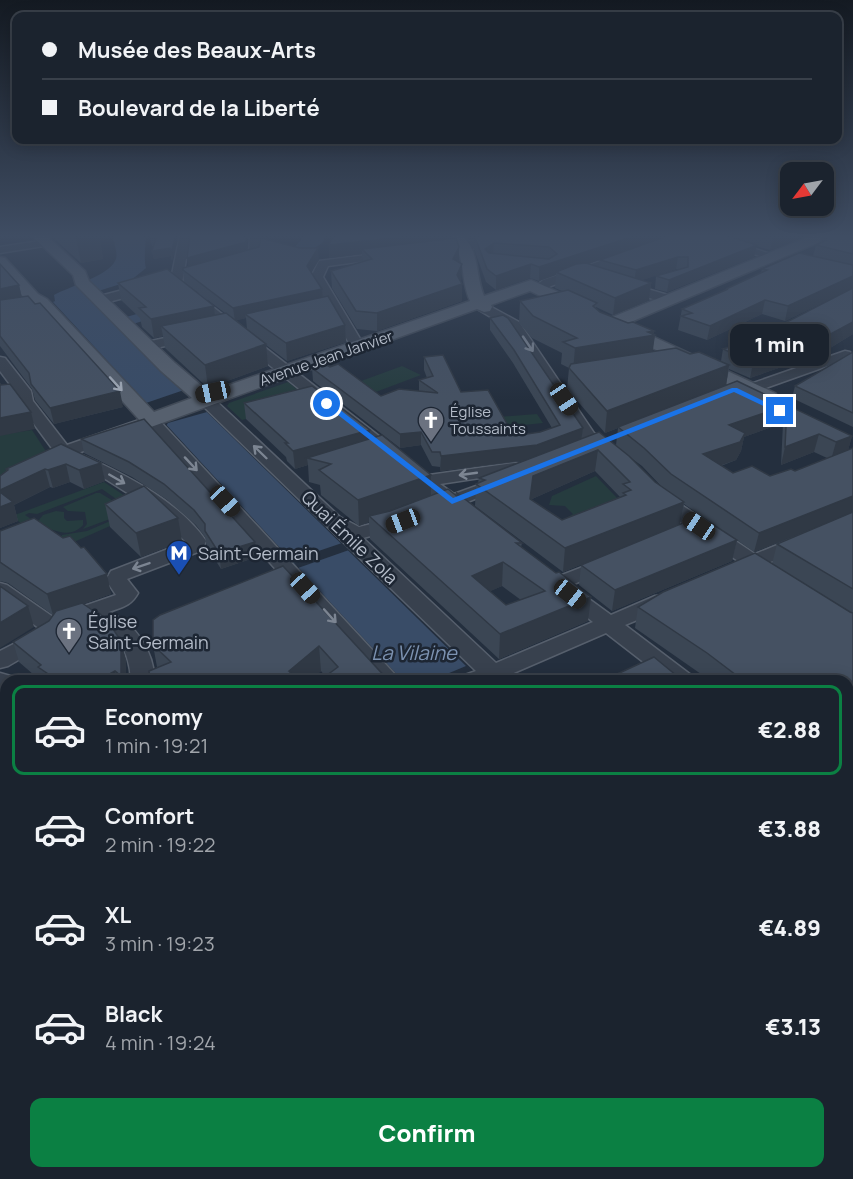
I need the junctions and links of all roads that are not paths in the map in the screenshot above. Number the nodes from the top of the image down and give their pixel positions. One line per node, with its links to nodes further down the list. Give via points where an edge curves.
1 (26, 290): 13 (main road)
2 (98, 290): 10 (street)
3 (184, 290): 19 (street)
4 (325, 290): 14 (street)
5 (482, 290): 11 (main road)
6 (525, 290): 11 (main road, Avenue Jean Janvier)
7 (548, 290): 18 (main road)
8 (639, 290): 12 (street)
9 (693, 290): 12 (main road)
10 (92, 291): 22 (main road)
11 (486, 300): 21 (main road, Avenue Jean Janvier); 29 (street, one-way to 29, via 514,325)
12 (670, 300): 18 (main road)
13 (41, 302): 15 (street); 34 (main road, one-way to 34)
14 (334, 305): 16 (street); 20 (street)
15 (19, 306)
16 (316, 309)
17 (250, 324): 19 (street)
18 (609, 326): 30 (main road, via 689,361)
19 (232, 328): 22 (street); 26 (street)
20 (348, 331): 21 (street); 23 (street)
21 (383, 338): 23 (main road, Avenue Jean Janvier)
22 (147, 346): 31 (main road)
23 (358, 347): 26 (main road, Avenue Jean Janvier)
24 (844, 356): 30 (street)
25 (0, 361): 32 (street, via 23,391)
26 (286, 372): 31 (main road, Avenue Jean Janvier); 37 (street)
27 (0, 376): 32 (street, via 13,393)
28 (572, 378): 29 (street)
29 (552, 381): 36 (street)
30 (739, 390): 33 (main road)
31 (200, 399): 34 (main road, Avenue Jean Janvier); 43 (street, Quai Émile Zola, one-way to 31)
32 (25, 400): 39 (street)
33 (784, 409)
34 (151, 416): 39 (street); 64 (street, one-way to 64)
35 (615, 437): 36 (street)
36 (597, 444): 38 (street); 41 (street)
37 (386, 450): 40 (street); 44 (street)
38 (577, 452)
39 (65, 453): 45 (street); 59 (street, one-way to 59, via 114,476 158,504 196,541 195,546 121,573 116,580 126,596)
40 (365, 456)
41 (627, 466)
42 (310, 472): 43 (street)
43 (288, 479): 50 (street, Quai Émile Zola)
44 (425, 481): 47 (street); 47 (street, one-way to 44, via 536,466)
45 (0, 484)
46 (647, 485): 52 (street, via 689,530)
47 (452, 502): 48 (street); 50 (street, via 383,528 356,534)
48 (476, 520)
49 (853, 520): 52 (street)
50 (340, 528): 65 (street, Quai Émile Zola)
51 (619, 558): 55 (street)
52 (752, 562): 54 (street); 56 (street)
53 (538, 570): 55 (street)
54 (731, 571)
55 (556, 584): 61 (street)
56 (788, 585)
57 (0, 589): 60 (street)
58 (679, 594): 61 (street)
59 (88, 613): 60 (street); 63 (street, via 103,617 130,638 142,664)
60 (48, 624): 62 (street, via 50,628)
61 (609, 624): 66 (street); 67 (street)
62 (6, 675)
63 (142, 675)
64 (384, 675)
65 (486, 675)
66 (496, 675)
67 (675, 675)

